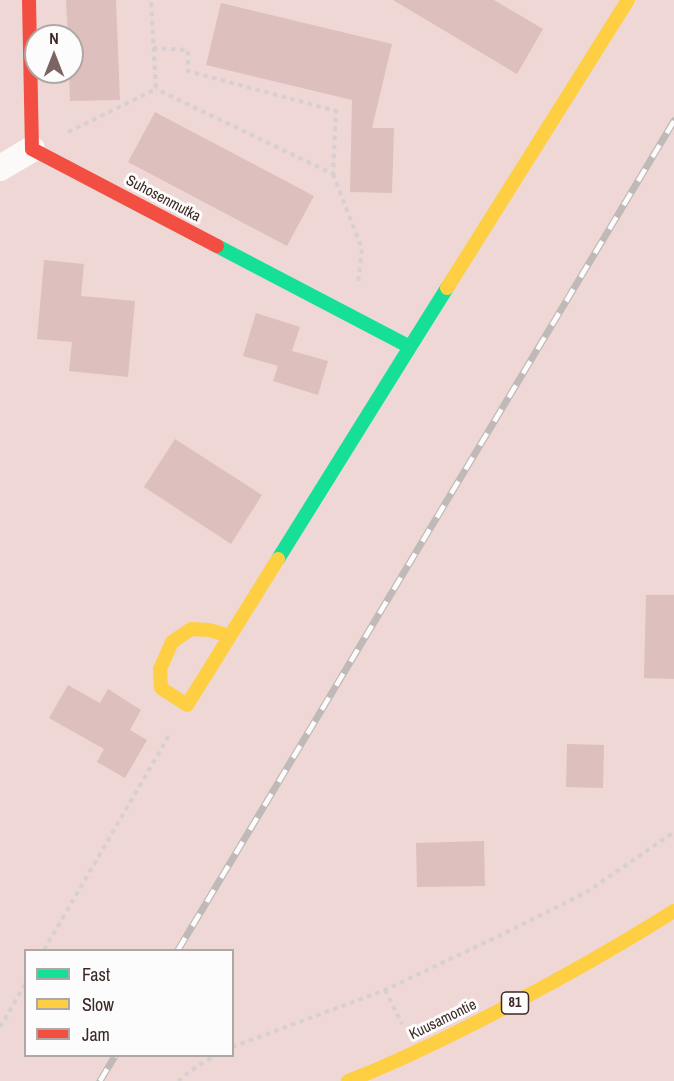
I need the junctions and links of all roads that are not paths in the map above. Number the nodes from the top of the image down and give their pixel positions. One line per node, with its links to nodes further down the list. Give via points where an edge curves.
1 (29, 0): 3 (street)
2 (628, 0): 5 (street)
3 (32, 149): 4 (street); 5 (street, Suhosenmutka)
4 (0, 168)
5 (410, 347): 6 (street)
6 (230, 636): 6 (street, via 187,705 162,688 160,669 172,642 191,629)
7 (674, 911): 8 (street, Kuusamontie / 81, via 619,947 510,1006)
8 (355, 1080)

